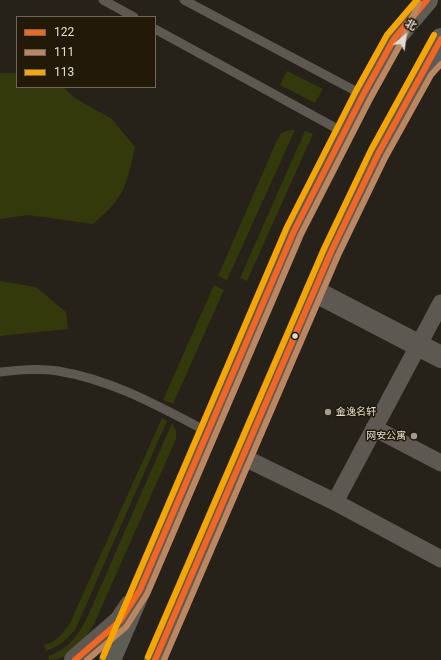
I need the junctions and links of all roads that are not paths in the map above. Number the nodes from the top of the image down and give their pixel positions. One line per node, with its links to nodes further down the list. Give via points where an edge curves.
1 (103, 0): 5 (lane)
2 (184, 0): 11 (lane)
3 (412, 0): 7 (main road)
4 (427, 0): 7 (main road)
5 (132, 16)
6 (156, 30): 12 (lane)
7 (394, 39): 11 (main road)
8 (441, 39): 10 (main road)
9 (441, 52): 10 (main road)
10 (424, 70): 13 (main road, via 378,154)
11 (362, 95): 12 (main road)
12 (343, 132): 19 (main road, via 294,231)
13 (314, 291): 15 (main road); 20 (main road)
14 (441, 303): 15 (street)
15 (418, 345): 16 (main road); 18 (street)
16 (441, 357)
17 (0, 372): 19 (lane, via 58,367 119,387)
18 (374, 428): 21 (street); 22 (street)
19 (208, 432): 24 (main road)
20 (242, 457): 22 (street); 27 (main road)
21 (441, 463)
22 (335, 502): 23 (street)
23 (441, 559)
24 (140, 590): 25 (main road, via 120,621); 26 (main road)
25 (74, 660)
26 (110, 660)
27 (155, 660)

